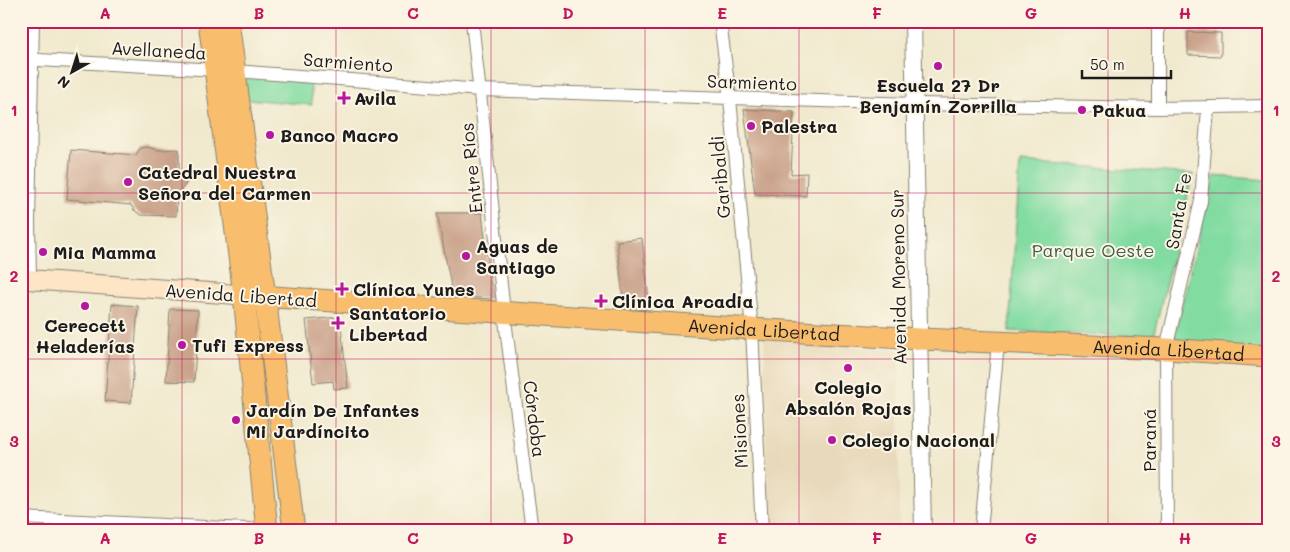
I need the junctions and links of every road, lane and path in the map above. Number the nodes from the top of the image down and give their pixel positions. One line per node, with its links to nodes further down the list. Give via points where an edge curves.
1 (33, 21): 8 (street)
2 (208, 21): 9 (main road)
3 (228, 21): 9 (main road)
4 (472, 21): 10 (street, Entre Ríos)
5 (720, 21): 11 (street, Garibaldi)
6 (913, 21): 12 (street, Avenida Moreno Sur)
7 (1158, 21): 14 (street)
8 (27, 59): 9 (street, Avellaneda); 16 (street)
9 (225, 71): 10 (street, Sarmiento); 19 (main road); 20 (main road)
10 (481, 90): 11 (street, Sarmiento); 21 (street, Entre Ríos)
11 (730, 99): 12 (street, Sarmiento); 22 (street, Garibaldi)
12 (914, 104): 14 (street, Sarmiento); 23 (street, Avenida Moreno Sur)
13 (1269, 106): 15 (street, Sarmiento)
14 (1158, 108): 15 (street, Sarmiento)
15 (1208, 108): 25 (street, Santa Fe, via 1201,201)
16 (29, 222): 17 (street); 18 (street)
17 (21, 234)
18 (25, 279): 19 (main road, Avenida Libertad)
19 (244, 295): 20 (main road, Avenida Libertad); 28 (main road)
20 (265, 297): 21 (main road, Avenida Libertad); 29 (main road)
21 (504, 312): 22 (main road, Avenida Libertad); 30 (street, Córdoba)
22 (752, 329): 23 (main road, Avenida Libertad); 31 (street, Misiones)
23 (920, 339): 24 (main road, Avenida Libertad); 32 (street, Avenida Moreno Sur)
24 (998, 342): 25 (main road, Avenida Libertad); 33 (street)
25 (1166, 348): 26 (main road, Avenida Libertad); 34 (street, Paraná)
26 (1269, 356)
27 (21, 518): 28 (street)
28 (267, 530): 29 (main road)
29 (298, 530)
30 (532, 531)
31 (762, 531)
32 (923, 531)
33 (981, 531)
34 (1167, 531)

